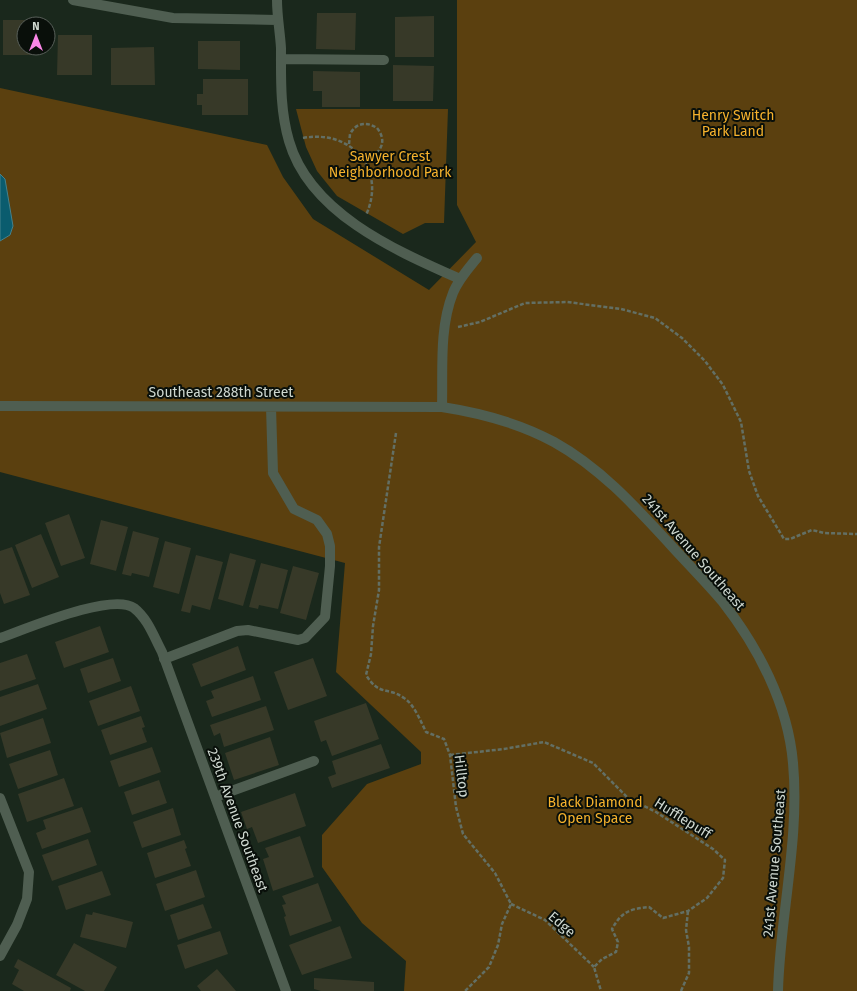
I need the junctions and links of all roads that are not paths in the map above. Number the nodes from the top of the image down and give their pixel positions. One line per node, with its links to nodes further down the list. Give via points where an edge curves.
1 (73, 0): 3 (street, via 173,18)
2 (277, 0): 3 (street)
3 (277, 20): 4 (street)
4 (281, 59): 5 (street); 7 (street, via 281,99 289,141 309,183 337,212 360,228 422,262)
5 (384, 60)
6 (477, 258): 7 (street)
7 (460, 279): 10 (street, via 453,293 444,330)
8 (0, 406): 9 (street, Southeast 288th Street)
9 (271, 406): 10 (street, Southeast 288th Street); 12 (street, via 273,473 294,509 317,520 329,540 330,566 324,617 305,638 298,640 248,630 237,631)
10 (442, 406): 18 (street, 241st Avenue Southeast, via 523,427 586,462 634,504 722,601 757,653 783,713 793,762 795,801)
11 (0, 638): 12 (street, 239th Avenue Southeast, via 86,609 105,604 120,604 134,608 146,621)
12 (164, 659): 14 (street, 239th Avenue Southeast)
13 (314, 761): 14 (street)
14 (215, 796): 17 (street, 239th Avenue Southeast)
15 (0, 798): 16 (street, via 28,872 27,899 17,925)
16 (0, 956)
17 (286, 991)
18 (778, 991)

